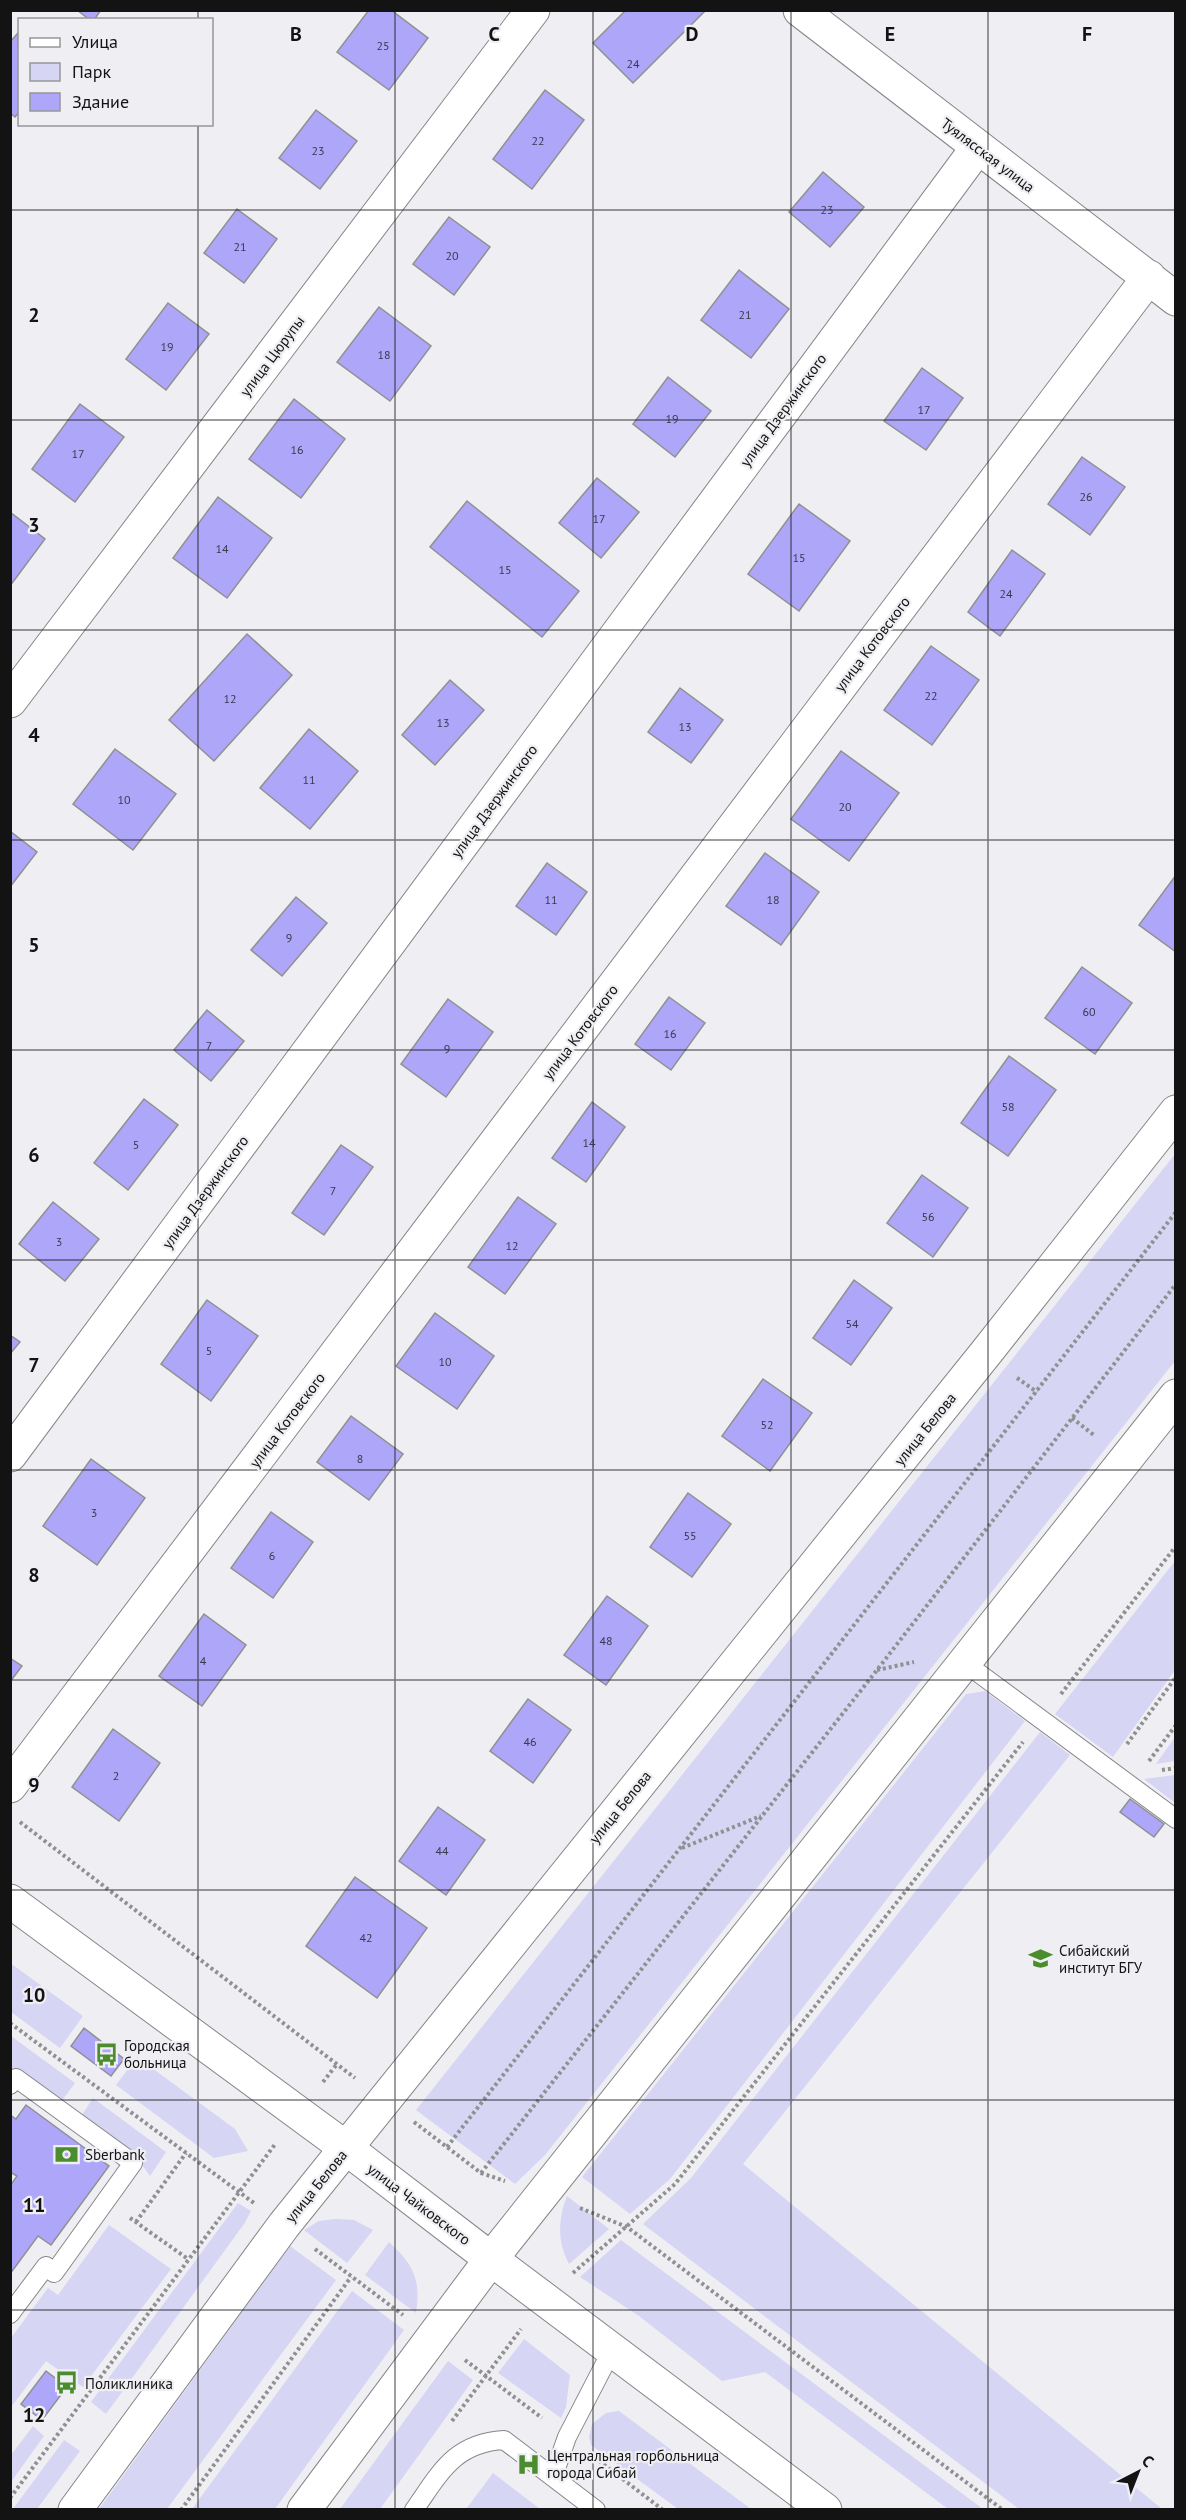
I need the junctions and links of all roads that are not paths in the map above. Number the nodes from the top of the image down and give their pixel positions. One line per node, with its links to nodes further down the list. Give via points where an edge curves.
1 (533, 10): 6 (street, улица Цюрупы)
2 (800, 10): 3 (street, Туялясская улица)
3 (978, 147): 4 (street, Туялясская улица); 9 (street, улица Дзержинского)
4 (1149, 277): 5 (street, Туялясская улица); 11 (street, улица Котовского)
5 (1176, 299)
6 (10, 701)
7 (1176, 1112): 15 (street, улица Белова)
8 (1176, 1396): 10 (street)
9 (10, 1455)
10 (965, 1663): 12 (lane); 16 (street)
11 (10, 1786)
12 (1176, 1819)
13 (10, 1901): 15 (street, улица Чайковского)
14 (10, 2085): 17 (lane, via 16,2078 133,2163 54,2273 46,2266)
15 (346, 2148): 16 (street, улица Чайковского); 21 (street, улица Белова, via 284,2225)
16 (491, 2259): 18 (street, улица Чайковского); 22 (street)
17 (10, 2314)
18 (612, 2350): 19 (lane, via 567,2437); 20 (street, улица Чайковского)
19 (553, 2477): 23 (lane, via 504,2440 482,2441 449,2462); 24 (lane)
20 (823, 2509)
21 (75, 2510)
22 (304, 2510)
23 (414, 2510)
24 (597, 2510)

